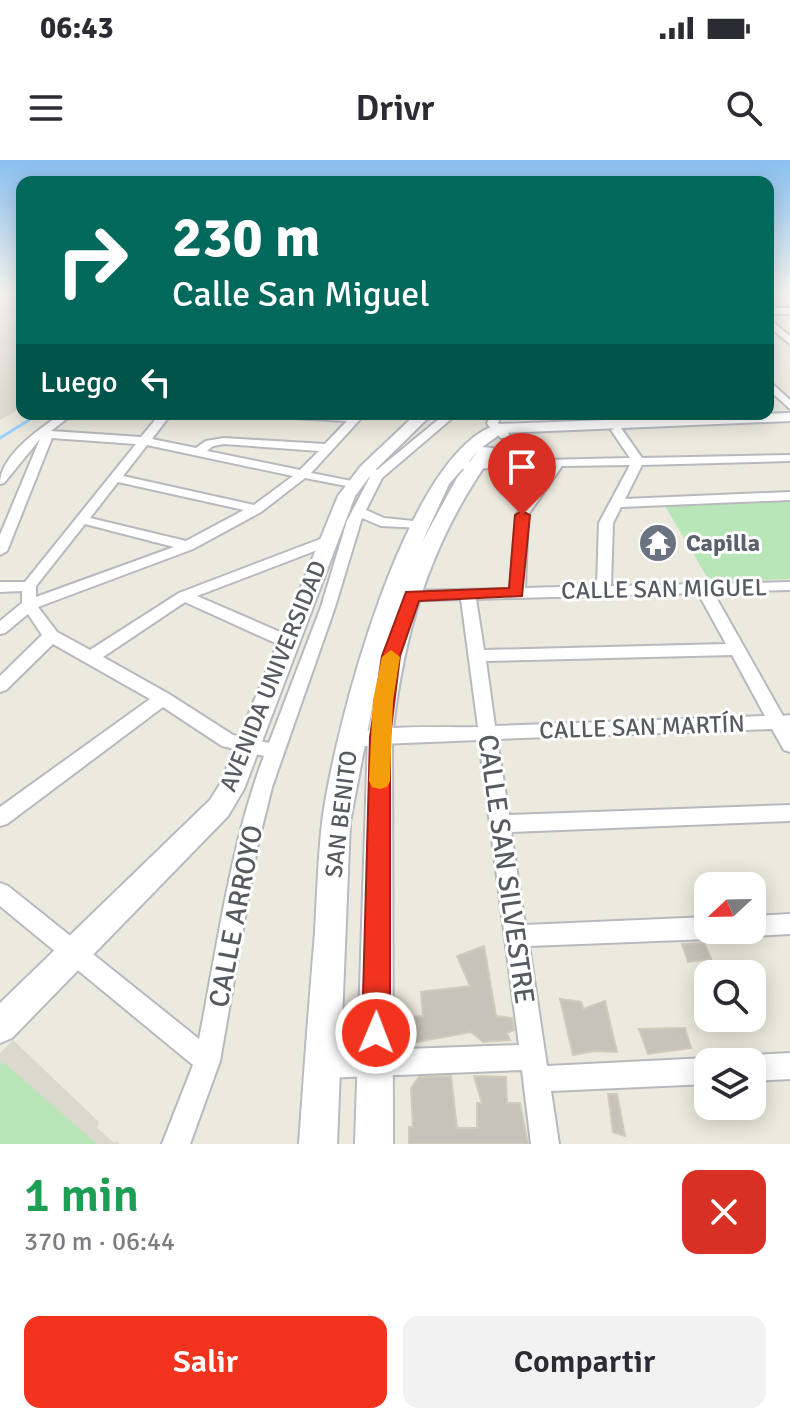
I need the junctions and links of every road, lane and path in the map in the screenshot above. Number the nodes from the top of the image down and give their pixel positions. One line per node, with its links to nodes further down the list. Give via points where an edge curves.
1 (774, 390): 2 (street)
2 (790, 406)
3 (61, 420): 12 (street)
4 (161, 420): 13 (street)
5 (354, 420): 14 (street)
6 (419, 420): 21 (main road, AVENIDA UNIVERSIDAD)
7 (444, 420): 21 (street)
8 (684, 420): 9 (main road)
9 (613, 422): 10 (main road); 11 (main road, via 527,432); 17 (street)
10 (790, 424)
11 (499, 427): 19 (main road, SAN BENITO)
12 (44, 434): 13 (street); 23 (street, via 19,454); 32 (street)
13 (144, 441): 15 (street); 22 (street)
14 (328, 448): 15 (street, via 224,441); 20 (street)
15 (197, 453): 20 (street)
16 (790, 458): 17 (street)
17 (638, 461): 18 (street); 25 (street)
18 (558, 463): 19 (street); 38 (street, via 522,515)
19 (465, 465): 29 (main road, SAN BENITO, via 441,483); 41 (main road, SAN BENITO)
20 (302, 475): 21 (street); 26 (street)
21 (366, 477): 27 (street, CALLE ARROYO); 30 (main road, AVENIDA UNIVERSIDAD)
22 (114, 478): 26 (street); 28 (street)
23 (0, 480)
24 (790, 496): 25 (street)
25 (615, 503): 37 (street, via 604,534)
26 (256, 509): 31 (street)
27 (360, 512): 29 (street, via 381,522); 57 (street, CALLE ARROYO)
28 (80, 519): 31 (street); 33 (street)
29 (418, 525): 41 (main road, SAN BENITO)
30 (328, 541): 40 (street); 45 (main road, AVENIDA UNIVERSIDAD)
31 (188, 546): 42 (street)
32 (0, 551)
33 (29, 586): 35 (street); 42 (street)
34 (790, 586): 36 (street, CALLE SAN MIGUEL)
35 (0, 587)
36 (703, 588): 37 (street, CALLE SAN MIGUEL); 46 (street)
37 (604, 591): 38 (street, CALLE SAN MIGUEL)
38 (517, 593): 39 (street, CALLE SAN MIGUEL)
39 (468, 594): 41 (street, CALLE SAN MIGUEL); 47 (street, CALLE SAN SILVESTRE)
40 (184, 596): 45 (street); 48 (street)
41 (403, 596): 53 (main road, SAN BENITO); 54 (main road, SAN BENITO, via 367,674)
42 (29, 605): 43 (street); 44 (street)
43 (0, 629)
44 (51, 636): 48 (street); 49 (street)
45 (288, 642): 56 (main road, AVENIDA UNIVERSIDAD)
46 (737, 649): 47 (street); 51 (street)
47 (477, 656): 52 (street, CALLE SAN SILVESTRE)
48 (90, 658): 50 (street)
49 (0, 686)
50 (163, 698): 56 (street, via 228,741); 59 (street)
51 (784, 722): 52 (street, CALLE SAN MARTÍN); 55 (street)
52 (488, 733): 53 (street, CALLE SAN MARTÍN); 60 (street, CALLE SAN SILVESTRE)
53 (380, 737): 54 (street, CALLE SAN MARTÍN); 69 (main road, SAN BENITO)
54 (351, 741): 70 (main road, SAN BENITO, via 336,822)
55 (790, 745)
56 (248, 747): 57 (street); 66 (main road, AVENIDA UNIVERSIDAD, via 231,789 206,824)
57 (274, 751): 68 (street, CALLE ARROYO, via 247,848)
58 (790, 813): 60 (street)
59 (0, 818)
60 (500, 824): 65 (street, CALLE SAN SILVESTRE)
61 (0, 893): 66 (street)
62 (790, 924): 63 (street)
63 (766, 925)
64 (694, 929): 65 (street)
65 (516, 936): 73 (street, CALLE SAN SILVESTRE)
66 (74, 954): 67 (main road, AVENIDA UNIVERSIDAD); 68 (street)
67 (0, 1026)
68 (207, 1061): 75 (street, CALLE ARROYO)
69 (376, 1063): 70 (street); 73 (street); 77 (main road, SAN BENITO)
70 (323, 1065): 76 (main road, SAN BENITO)
71 (790, 1066): 72 (street)
72 (766, 1067)
73 (534, 1068): 74 (street); 78 (street, CALLE SAN SILVESTRE)
74 (694, 1071)
75 (176, 1144)
76 (318, 1144)
77 (374, 1144)
78 (545, 1144)

